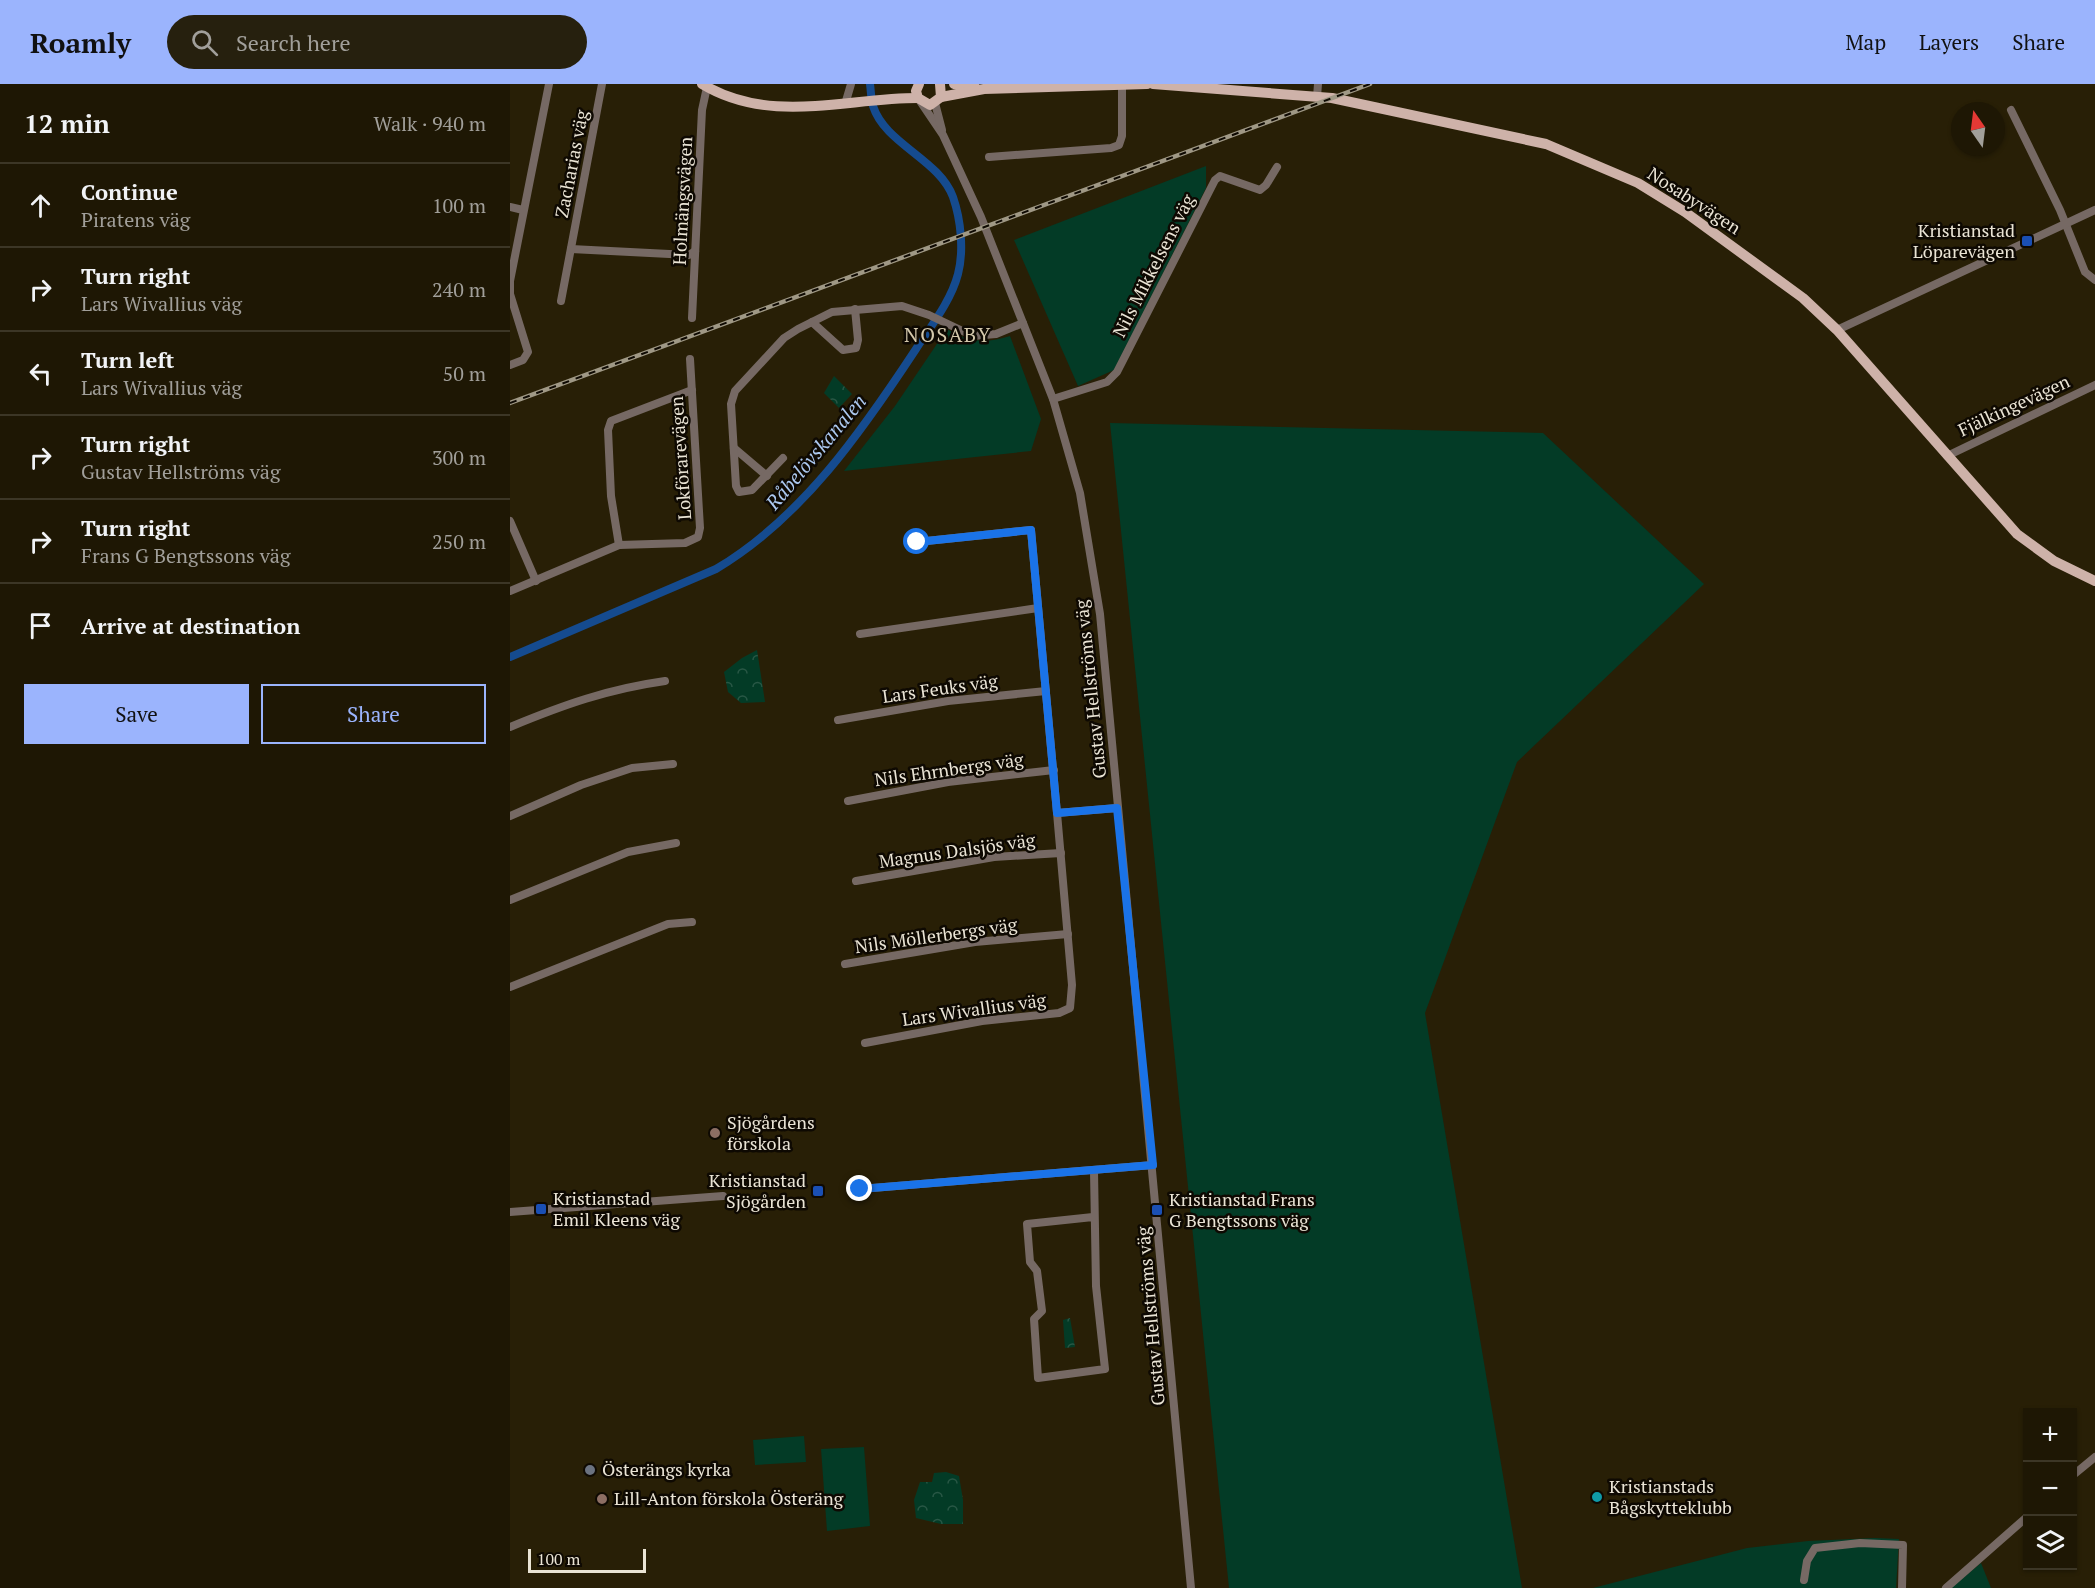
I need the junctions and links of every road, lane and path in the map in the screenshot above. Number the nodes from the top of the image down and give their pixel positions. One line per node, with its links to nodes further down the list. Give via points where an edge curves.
1 (549, 84): 23 (street)
2 (602, 84): 26 (street, Zacharias väg)
3 (851, 84): 17 (street)
4 (919, 84): 14 (main road); 15 (main road)
5 (940, 84): 6 (main road); 16 (main road)
6 (952, 84): 12 (main road)
7 (1147, 84): 10 (main road)
8 (1153, 84): 13 (main road, Nosabyvägen)
9 (1318, 84): 13 (street)
10 (1122, 85): 12 (main road); 20 (street, via 1119,145)
11 (705, 86): 17 (main road, via 756,106 797,107); 27 (street, Holmängsvägen)
12 (984, 89): 16 (main road)
13 (1317, 97): 34 (main road, Nosabyvägen, via 1513,135 1615,171 1685,212 1765,268)
14 (882, 98): 15 (main road); 17 (main road)
15 (919, 100): 16 (main road, via 927,105); 19 (street, Gustav Hellströms väg)
16 (938, 100): 19 (street, Gustav Hellströms väg)
17 (846, 101)
18 (2011, 110): 25 (street, via 2060,210)
19 (943, 135): 33 (street, Gustav Hellströms väg)
20 (989, 157)
21 (1277, 166): 39 (street, Nils Mikkelsens väg, via 1260,190 1228,177 1215,180 1117,372 1107,382)
22 (510, 207): 23 (street)
23 (523, 210): 36 (street, via 510,294 528,352 523,360)
24 (2095, 210): 25 (street)
25 (2063, 224): 28 (street, via 2085,272); 34 (street)
26 (571, 249): 27 (street, via 689,255); 29 (street, Zacharias väg)
27 (695, 251): 31 (street, Holmängsvägen)
28 (2095, 279)
29 (561, 301)
30 (855, 309): 32 (street, via 832,312); 32 (street, via 858,340 856,348 849,351); 33 (street, via 902,306 973,336 996,334)
31 (692, 318)
32 (812, 322): 40 (street, via 784,338 735,392 731,404)
33 (1023, 323): 39 (street, Gustav Hellströms väg)
34 (1837, 330): 41 (main road, Nosabyvägen)
35 (690, 359): 38 (street, Lokförarevägen)
36 (510, 365)
37 (2095, 385): 41 (street, Fjälkingevägen)
38 (692, 390): 46 (street, via 611,421 611,496); 46 (street, Lokförarevägen, via 698,537 685,543)
39 (1053, 399): 59 (street, Gustav Hellströms väg, via 1080,493 1091,555)
40 (734, 448): 43 (street); 43 (street, via 739,492 752,490)
41 (1947, 456): 48 (main road, Nosabyvägen, via 2016,534 2054,561)
42 (783, 458): 43 (street)
43 (767, 476)
44 (510, 521): 47 (street)
45 (917, 542): 50 (street, Lars Wivallius väg, via 1031,530)
46 (619, 545): 47 (street, Lokförarevägen)
47 (536, 581): 49 (street, Lokförarevägen)
48 (2095, 581)
49 (510, 591)
50 (1038, 608): 51 (street); 53 (street, Lars Wivallius väg)
51 (860, 634)
52 (665, 681): 55 (street, via 572,701)
53 (1046, 691): 54 (street, Lars Feuks väg, via 948,701); 57 (street, Lars Wivallius väg)
54 (838, 720)
55 (510, 727)
56 (672, 764): 61 (street, via 632,768)
57 (1054, 770): 58 (street, Nils Ehrnbergs väg, via 948,782); 60 (street, Lars Wivallius väg)
58 (848, 801)
59 (1117, 808): 60 (street); 71 (street, Gustav Hellströms väg)
60 (1057, 813): 63 (street, Lars Wivallius väg)
61 (510, 816)
62 (676, 843): 65 (street, via 628,852)
63 (1061, 854): 64 (street, Magnus Dalsjös väg, via 994,858); 67 (street, Lars Wivallius väg)
64 (856, 881)
65 (510, 900)
66 (692, 922): 69 (street, via 668,924)
67 (1068, 934): 68 (street, Nils Möllerbergs väg, via 975,942); 70 (street, Lars Wivallius väg, via 1073,1004 1066,1012 982,1021)
68 (845, 964)
69 (510, 987)
70 (865, 1043)
71 (1153, 1165): 72 (street); 81 (street, Gustav Hellströms väg)
72 (1094, 1171): 73 (street); 76 (street)
73 (860, 1189)
74 (723, 1196): 75 (street)
75 (510, 1212)
76 (1093, 1217): 76 (street, via 1096,1295 1105,1369 1038,1378 1034,1319 1042,1311 1037,1271 1030,1262 1027,1224)
77 (2095, 1457): 78 (street)
78 (2077, 1473)
79 (2023, 1520): 83 (street)
80 (1804, 1580): 82 (street, via 1807,1561 1815,1548 1860,1543 1903,1545)
81 (1191, 1588)
82 (1902, 1588)
83 (1946, 1588)

